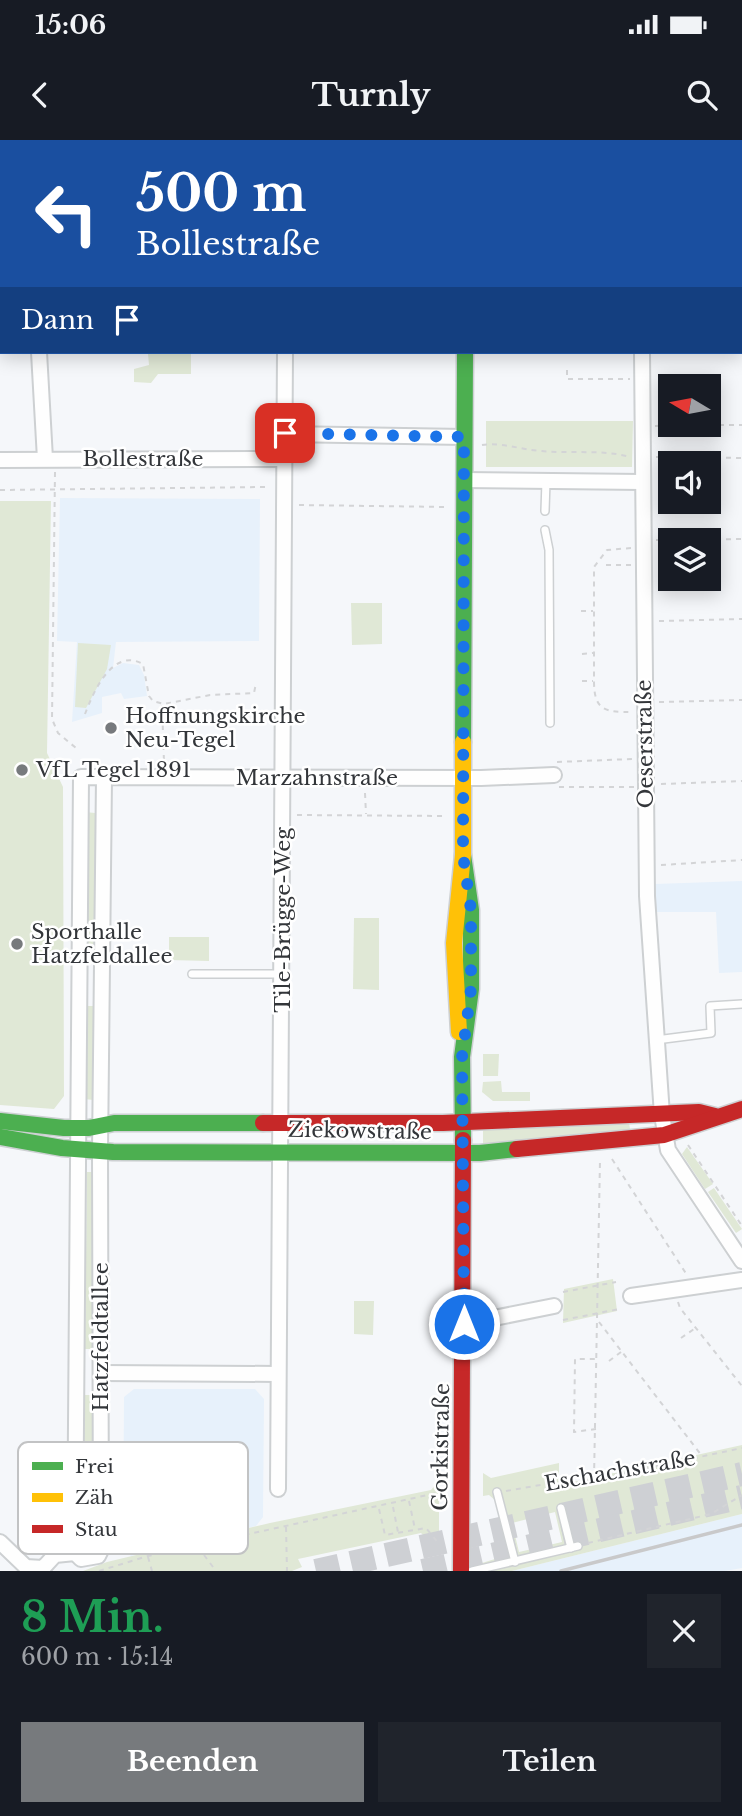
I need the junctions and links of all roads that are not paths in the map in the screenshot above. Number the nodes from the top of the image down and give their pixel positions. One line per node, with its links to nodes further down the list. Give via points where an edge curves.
1 (39, 354): 9 (street)
2 (285, 354): 5 (street, Tile-Brügge-Weg)
3 (465, 354): 6 (street, Gorkistraße)
4 (642, 354): 12 (street, Oeserstraße)
5 (285, 433): 6 (street); 7 (street, Tile-Brügge-Weg)
6 (464, 437): 10 (street, Gorkistraße)
7 (285, 459): 9 (street, Bollestraße); 18 (street, Tile-Brügge-Weg)
8 (0, 460): 9 (street, Bollestraße)
9 (50, 465)
10 (464, 480): 11 (street); 20 (street, Gorkistraße)
11 (546, 481): 12 (street); 13 (lane)
12 (642, 482): 24 (street, Oeserstraße, via 647,896)
13 (545, 511)
14 (545, 530): 15 (lane)
15 (551, 723)
16 (554, 775): 20 (street, Marzahnstraße)
17 (81, 777): 19 (street, Marzahnstraße); 32 (street, Hatzfeldtallee)
18 (284, 777): 19 (street, Marzahnstraße); 20 (street, Marzahnstraße); 22 (street, Tile-Brügge-Weg)
19 (104, 778): 30 (street, Hatzfeldtallee)
20 (463, 778): 29 (street, Gorkistraße, via 463,855 453,921 452,986 462,1057)
21 (192, 974): 22 (lane)
22 (282, 974): 31 (street, Tile-Brügge-Weg)
23 (742, 1004): 24 (lane, via 710,1006 711,1034)
24 (656, 1040): 26 (street, Oeserstraße)
25 (742, 1109): 27 (street, Ziekowstraße)
26 (662, 1115): 27 (street, Ziekowstraße, via 699,1112); 29 (street, Ziekowstraße); 33 (street, Oeserstraße)
27 (715, 1116): 33 (street, Ziekowstraße, via 691,1129)
28 (0, 1121): 32 (street, Ziekowstraße)
29 (461, 1121): 31 (street, Ziekowstraße); 38 (street, Gorkistraße)
30 (101, 1125): 31 (street, Ziekowstraße); 32 (street, Ziekowstraße); 36 (street, Hatzfeldtallee)
31 (281, 1125): 37 (street, Tile-Brügge-Weg)
32 (79, 1128): 35 (street, Hatzfeldtallee)
33 (664, 1135): 38 (street, Ziekowstraße); 39 (street, Oeserstraße, via 668,1150)
34 (0, 1136): 35 (street, Ziekowstraße)
35 (79, 1149): 36 (street, Ziekowstraße); 46 (street, Hatzfeldtallee)
36 (100, 1151): 37 (street, Ziekowstraße); 44 (street, Hatzfeldtallee)
37 (280, 1151): 38 (street, Ziekowstraße); 45 (street, Tile-Brügge-Weg)
38 (462, 1153): 43 (street, Gorkistraße)
39 (742, 1262)
40 (742, 1280): 41 (street)
41 (631, 1296)
42 (554, 1306): 43 (street)
43 (464, 1324): 56 (street, Gorkistraße)
44 (101, 1373): 45 (street); 47 (street, Hatzfeldtallee)
45 (278, 1374): 48 (street, Tile-Brügge-Weg)
46 (76, 1442)
47 (101, 1442)
48 (278, 1489)
49 (497, 1492): 55 (lane)
50 (561, 1508): 55 (lane, via 574,1547)
51 (0, 1542): 52 (street, via 26,1567 43,1568 55,1555)
52 (65, 1554)
53 (76, 1554): 54 (street, Hatzfeldtallee, via 81,1559)
54 (99, 1554)
55 (515, 1562): 57 (lane)
56 (461, 1571)
57 (472, 1571)

